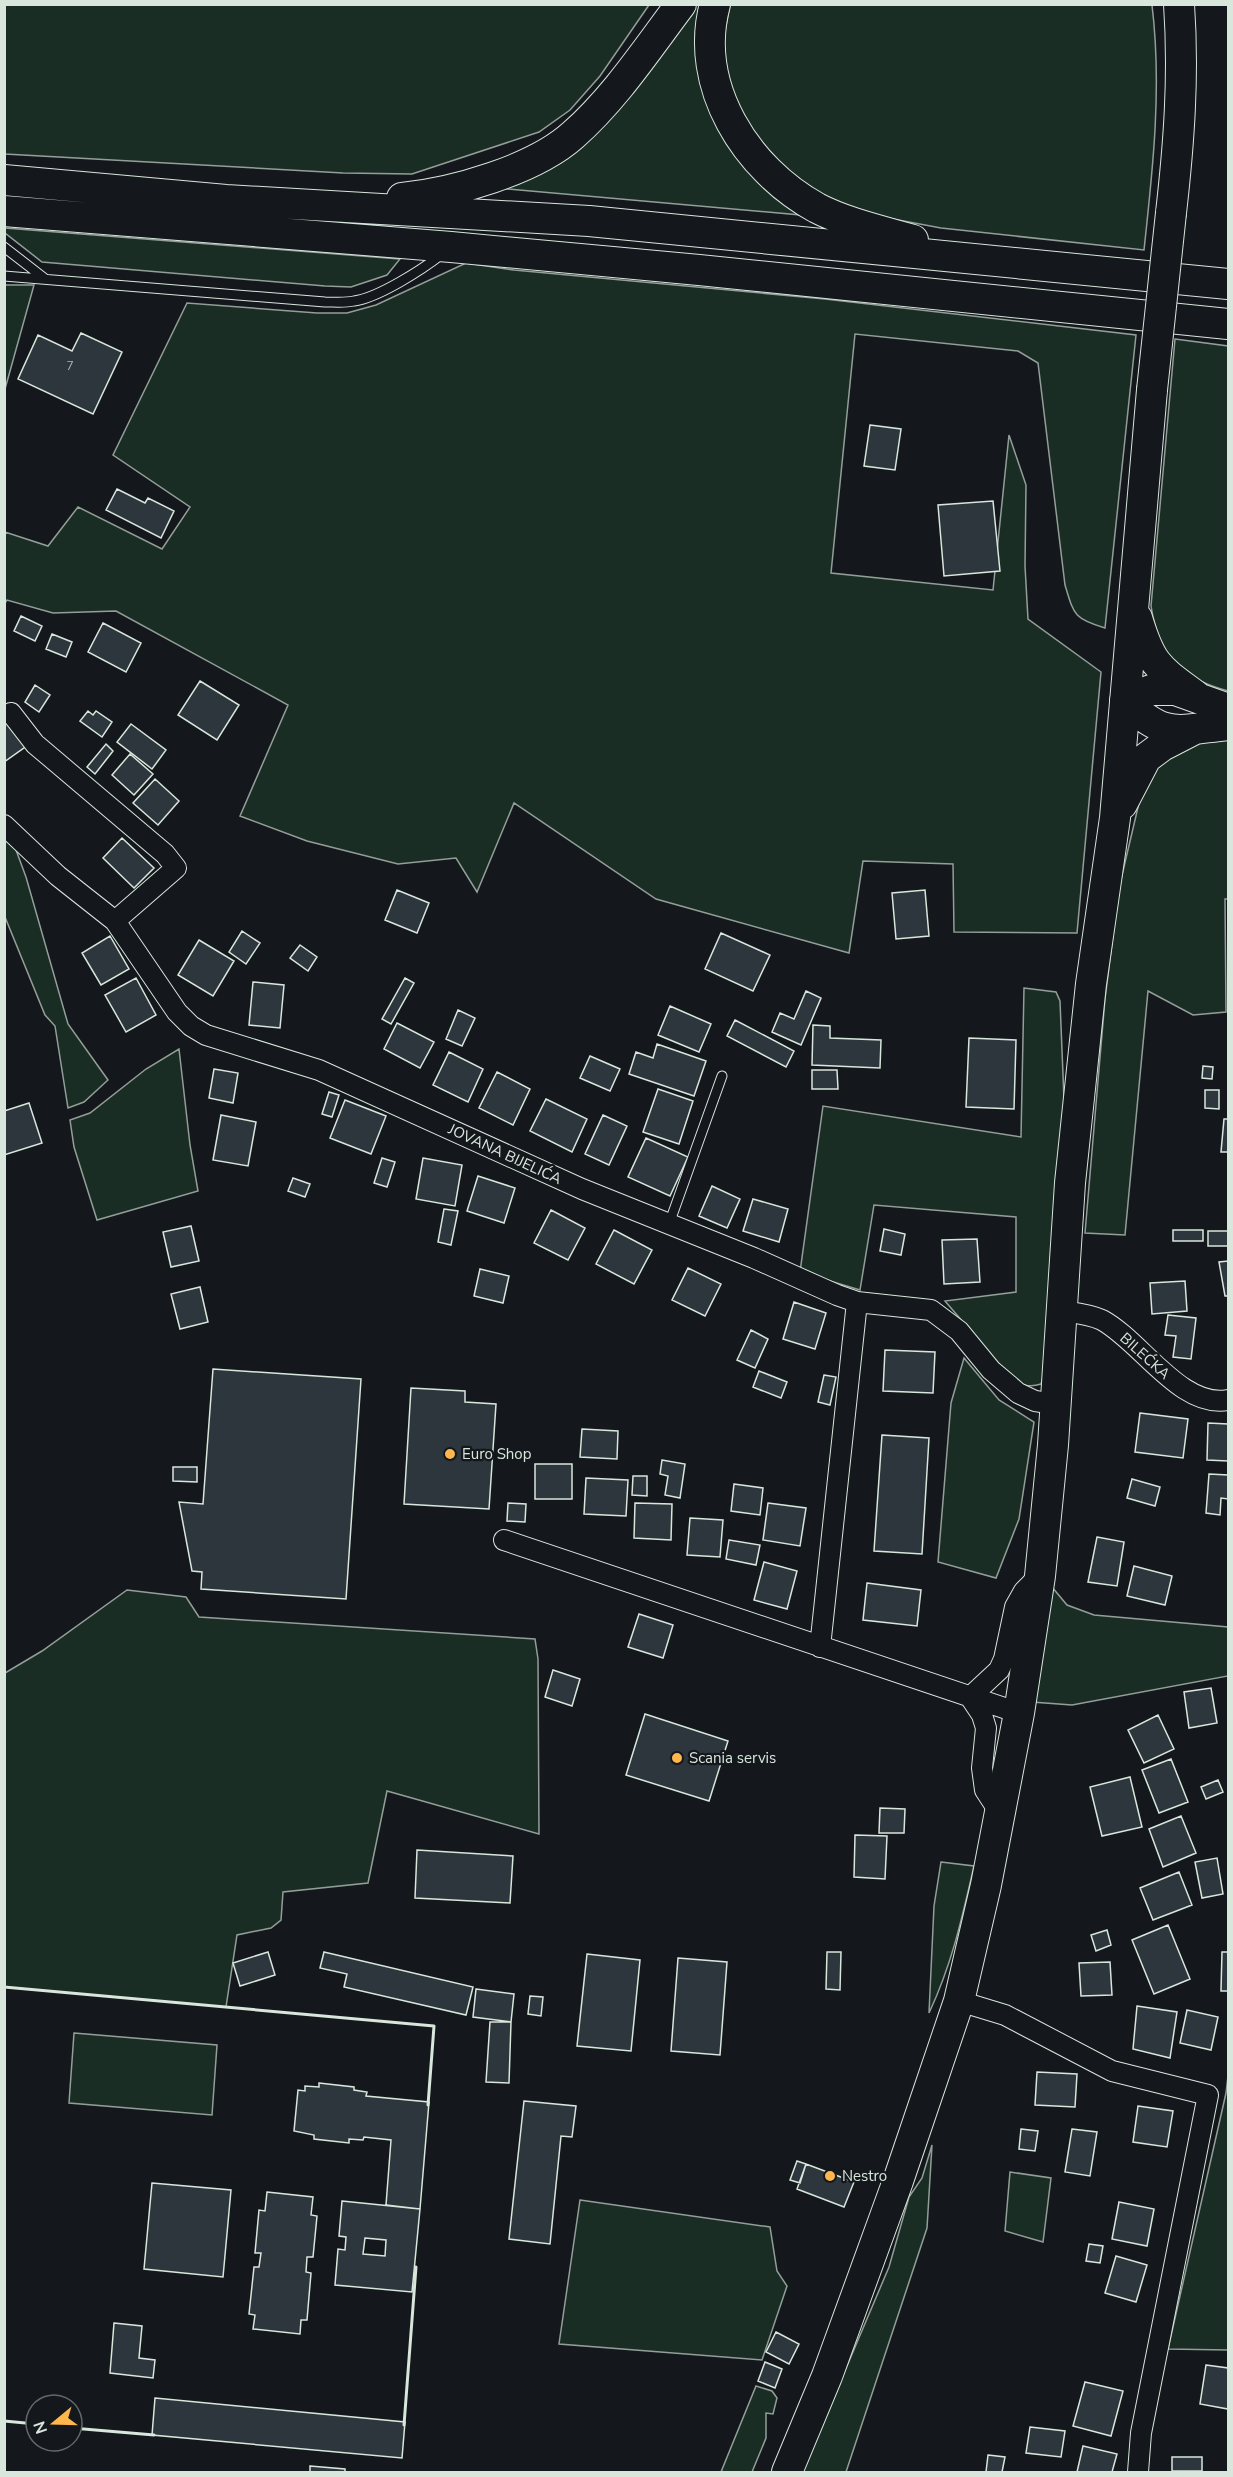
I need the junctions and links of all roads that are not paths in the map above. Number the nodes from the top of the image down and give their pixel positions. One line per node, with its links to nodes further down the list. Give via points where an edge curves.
1 (681, 4): 5 (main road, via 589,120 558,146 523,165 460,187 416,196)
2 (715, 4): 9 (main road, via 710,67 730,122 759,162 797,195 836,216 906,238)
3 (1179, 4): 14 (main road, bridge, via 1179,144)
4 (4, 180): 5 (main road)
5 (226, 200): 9 (main road, via 589,221)
6 (4, 211): 8 (main road)
7 (4, 247): 11 (lane)
8 (451, 247): 11 (lane, via 425,268 354,301 325,302); 13 (main road)
9 (1079, 268): 12 (main road)
10 (4, 276): 11 (lane)
11 (44, 278)
12 (1228, 284)
13 (1224, 326)
14 (1133, 605): 15 (main road, via 1152,659); 16 (main road)
15 (1196, 696): 16 (main road, via 1175,690 1151,690); 17 (main road)
16 (1125, 700): 20 (main road, via 1157,727); 21 (main road)
17 (1228, 709)
18 (11, 713): 23 (street, via 35,744 165,854 176,868)
19 (1228, 725): 20 (main road)
20 (1193, 730): 21 (main road, via 1146,758)
21 (1115, 818): 27 (main road, via 1091,984)
22 (4, 825): 23 (street, JOVANA BIJELIĆA, via 58,876)
23 (115, 921): 25 (street, JOVANA BIJELIĆA, via 177,1012 206,1035 319,1070 582,1189)
24 (722, 1076): 25 (lane)
25 (669, 1224): 26 (street, JOVANA BIJELIĆA)
26 (856, 1302): 29 (street, JOVANA BIJELIĆA, via 931,1310 959,1330 991,1370 1018,1393); 32 (street)
27 (1061, 1311): 28 (street, BILEĆKA, via 1101,1320 1127,1337 1189,1392 1216,1402); 29 (main road)
28 (1228, 1400)
29 (1055, 1404): 31 (main road)
30 (504, 1540): 32 (street)
31 (1040, 1576): 33 (street, via 1015,1606 999,1670); 34 (main road)
32 (820, 1647): 33 (street)
33 (970, 1697): 34 (street); 35 (street, via 986,1728 982,1768 985,1790)
34 (1019, 1713): 35 (main road)
35 (1000, 1813): 36 (main road)
36 (959, 2001): 37 (main road, via 827,2376); 38 (street, via 1005,2015 1112,2071 1208,2095 1141,2433)
37 (787, 2472)
38 (1138, 2472)

